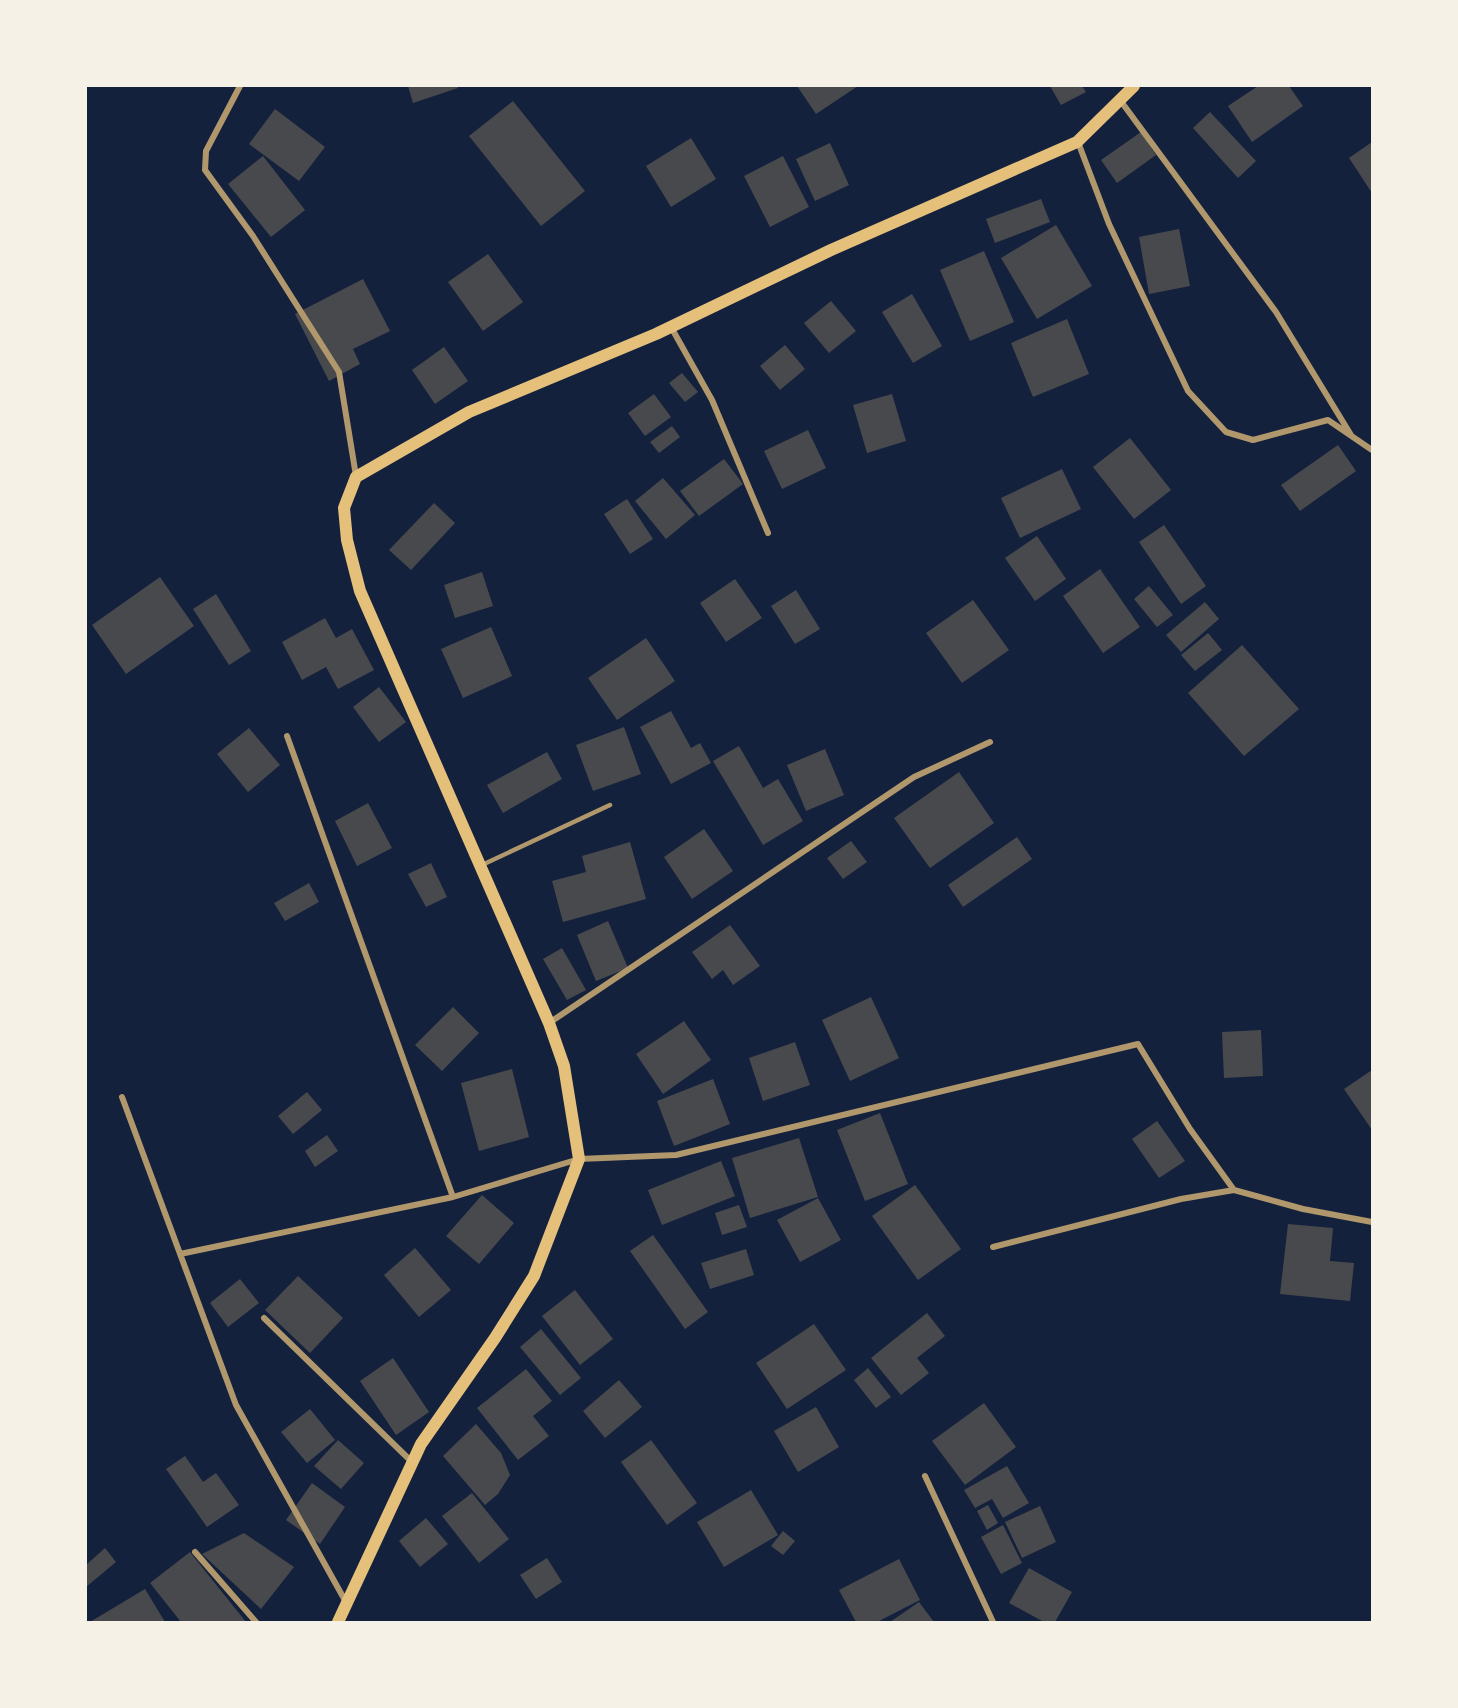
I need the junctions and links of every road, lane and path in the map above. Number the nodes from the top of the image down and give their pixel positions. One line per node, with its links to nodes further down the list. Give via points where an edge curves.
1 (240, 86): 8 (street, via 204,157 205,170 253,236 339,372)
2 (1134, 86): 3 (main road)
3 (1120, 100): 4 (main road); 6 (street, via 1276,312)
4 (1077, 142): 5 (main road, via 831,250); 6 (street, via 1109,224 1188,391 1226,432 1253,440 1328,420)
5 (670, 327): 8 (main road, via 469,412); 9 (street, via 712,400)
6 (1352, 436): 7 (street)
7 (1372, 450)
8 (356, 477): 13 (main road, via 344,508 346,540 360,591)
9 (768, 533)
10 (287, 736): 18 (street)
11 (990, 742): 14 (street, via 914,777)
12 (610, 805): 13 (lane)
13 (479, 866): 14 (main road)
14 (549, 1023): 16 (main road, via 564,1066)
15 (122, 1097): 21 (street)
16 (579, 1159): 17 (street, via 676,1155 1138,1044 1190,1129); 18 (street); 23 (main road, via 534,1276)
17 (1234, 1190): 19 (street); 20 (street, via 1181,1199)
18 (453, 1197): 21 (street)
19 (1372, 1222)
20 (993, 1247)
21 (180, 1254): 26 (street, via 236,1405)
22 (264, 1318): 23 (street)
23 (412, 1462): 26 (main road)
24 (925, 1476): 29 (street)
25 (195, 1552): 27 (street)
26 (347, 1605): 28 (main road)
27 (256, 1623)
28 (338, 1623)
29 (993, 1623)

